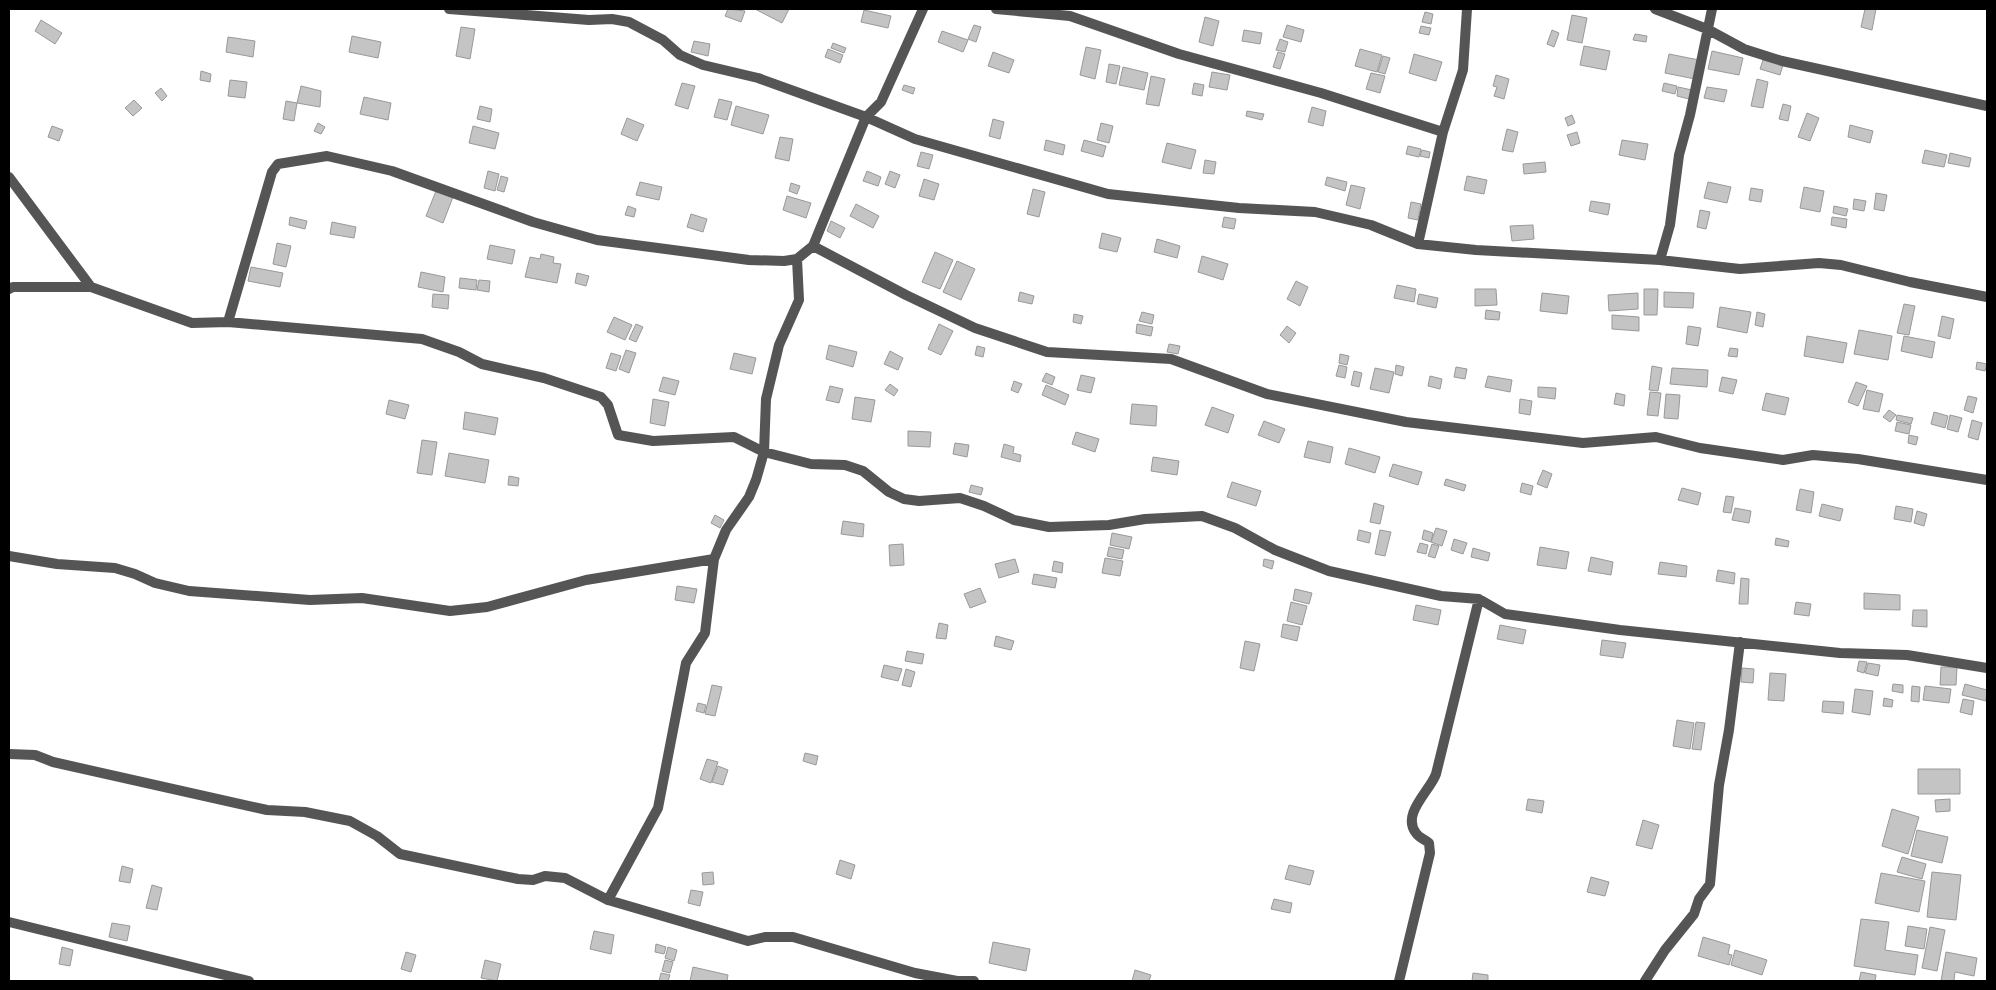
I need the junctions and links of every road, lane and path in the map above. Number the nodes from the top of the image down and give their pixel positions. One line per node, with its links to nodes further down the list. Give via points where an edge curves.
1 (449, 9): 10 (street, via 629,22 703,66 758,78)
2 (922, 9): 10 (street, via 880,102)
3 (996, 9): 7 (street)
4 (1467, 9): 11 (street, via 1463,70)
5 (1655, 9): 8 (street)
6 (1712, 9): 8 (street)
7 (1072, 12): 11 (street, via 1178,54 1321,93)
8 (1707, 29): 9 (street, via 1744,49 1782,61); 16 (street, via 1679,155 1670,225)
9 (1987, 106)
10 (866, 117): 13 (street, via 915,139 1108,194 1239,208 1315,212 1371,225); 14 (street)
11 (1443, 132): 13 (street)
12 (9, 177): 17 (street)
13 (1418, 244): 16 (street)
14 (813, 246): 15 (street); 22 (street, via 975,328 1047,352 1171,358 1267,394 1406,422 1583,443 1656,437 1700,448 1784,460 1813,455 1858,459)
15 (797, 259): 20 (street, via 750,260 597,240 533,222 392,171 327,156 278,164 272,172); 21 (street, via 799,300 779,345 766,398)
16 (1660, 260): 19 (street, via 1740,269 1819,263 1841,265)
17 (91, 287): 18 (street); 20 (street, via 192,323)
18 (9, 289)
19 (1987, 297)
20 (228, 322): 21 (street, via 422,339 482,364 544,378 600,397 608,405 620,437 653,441 734,436)
21 (764, 452): 24 (street, via 749,497 726,530); 25 (street, via 816,465 845,465 864,471 889,492 904,499 960,498 1014,520 1048,527 1109,526 1145,519 1202,516 1330,571 1441,596)
22 (1987, 480)
23 (9, 556): 24 (street, via 115,568 189,591 310,600 362,598 450,611 487,607 586,580)
24 (714, 559): 29 (street, via 705,633 686,663 658,808)
25 (1479, 600): 26 (street, via 1505,614); 33 (street, via 1436,774 1428,790 1415,804 1414,829 1429,843 1430,853)
26 (1740, 642): 27 (street, via 1840,653 1907,655); 34 (street, via 1719,785 1710,884 1690,919)
27 (1987, 668)
28 (9, 754): 29 (street, via 43,757 53,762 267,810 305,812 350,822 377,836 400,854 518,878 565,878)
29 (608, 900): 32 (street, via 748,941 793,937 915,973)
30 (9, 922): 31 (street)
31 (249, 981)
32 (974, 981)
33 (1399, 981)
34 (1645, 981)

